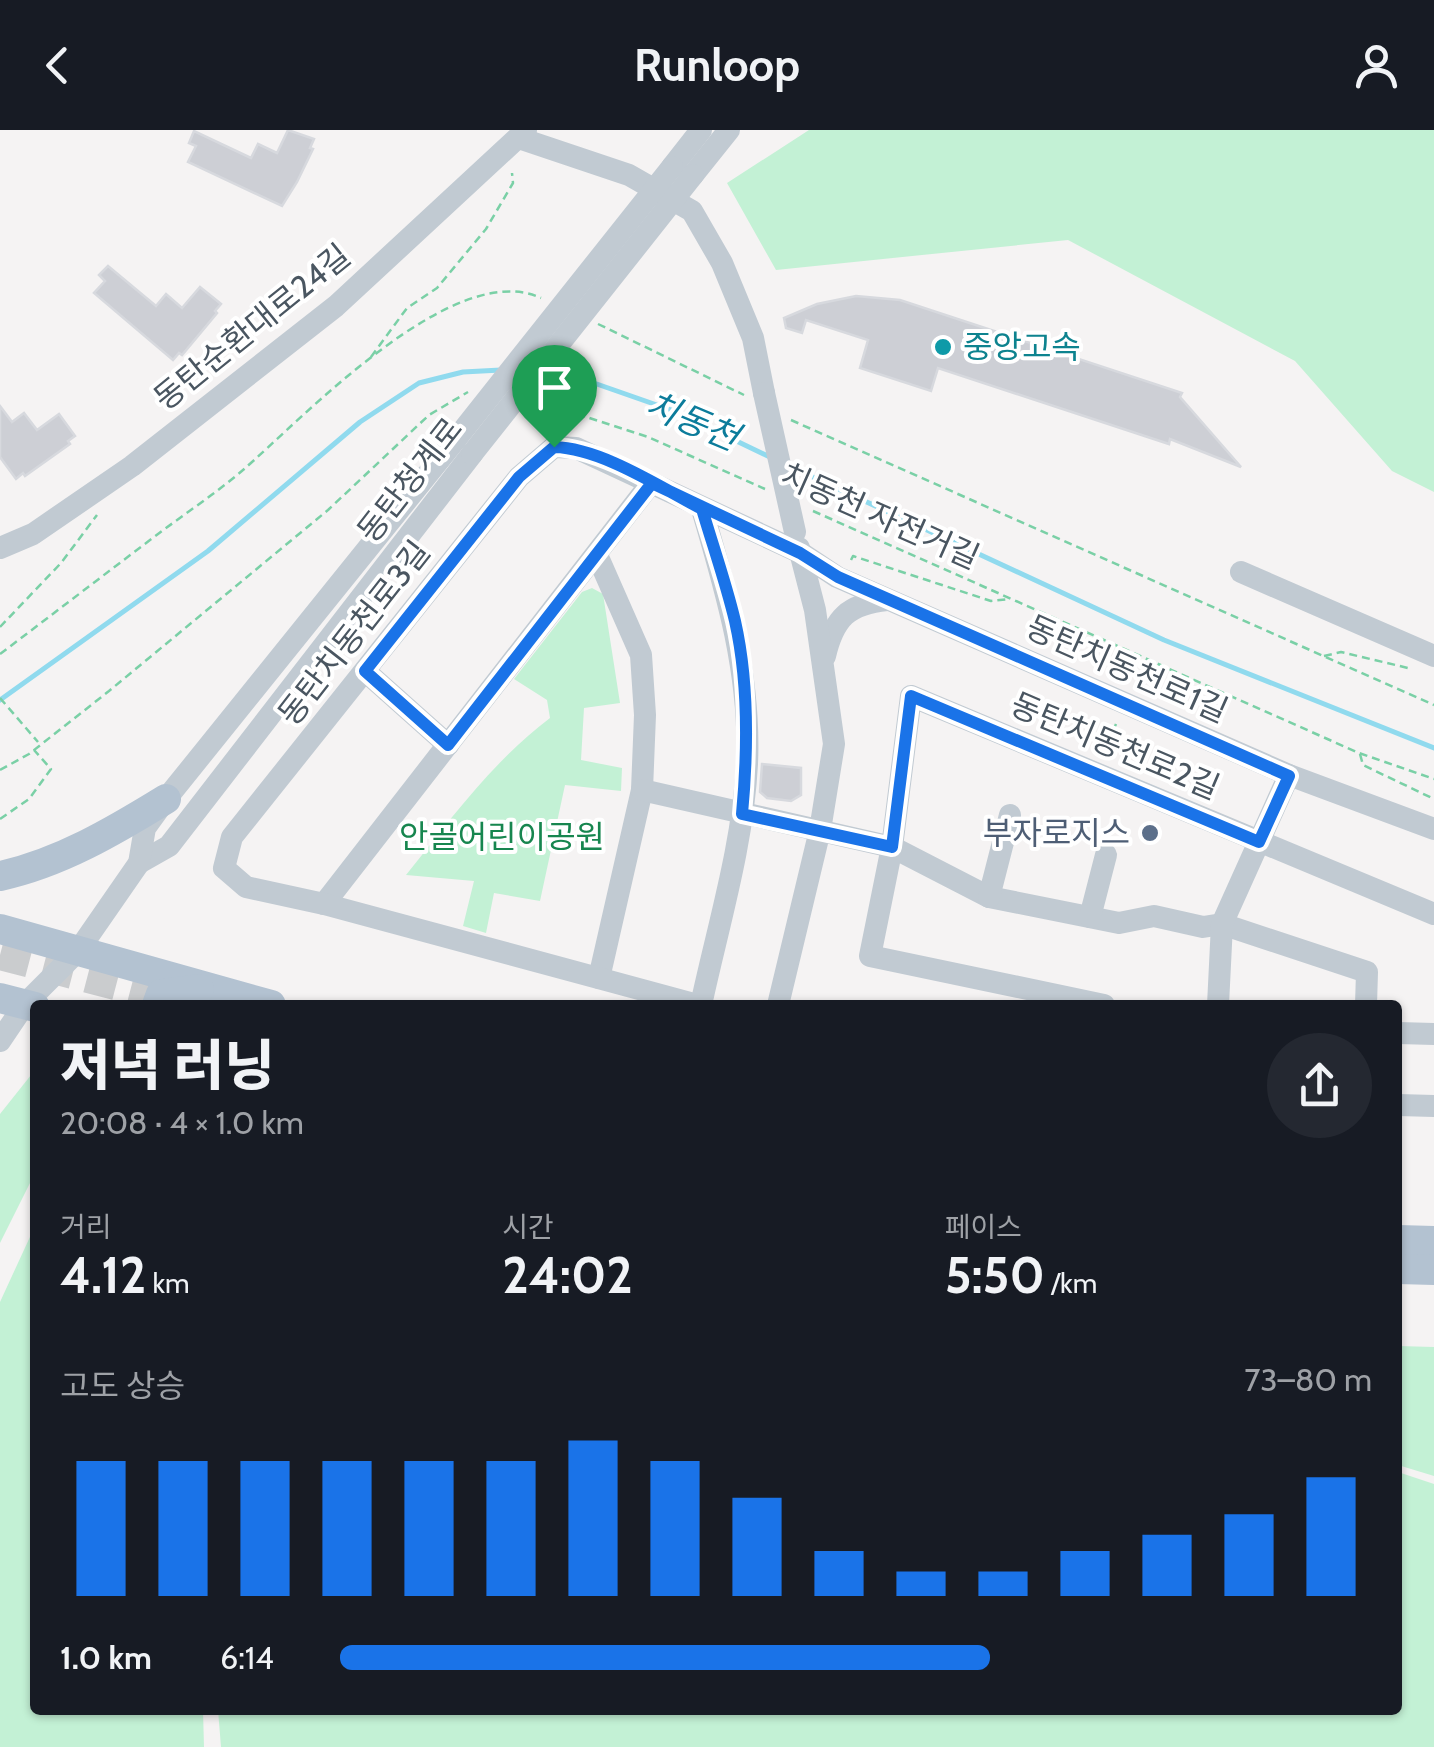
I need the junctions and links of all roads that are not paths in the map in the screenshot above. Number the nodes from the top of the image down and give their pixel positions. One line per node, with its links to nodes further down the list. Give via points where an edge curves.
1 (701, 130): 4 (street, 동탄청계로)
2 (729, 130): 4 (street, 동탄청계로)
3 (518, 138): 8 (street, bridge, via 629,175 692,211 753,338); 9 (street, 동탄순환대로24길, via 304,330 132,466 33,534)
4 (682, 171): 5 (street, 동탄청계로, bridge)
5 (464, 446): 19 (street, 동탄청계로); 27 (street, 동탄청계로, via 168,846)
6 (652, 483): 7 (street, 동탄치동천로3길); 10 (street); 15 (street, 동탄치동천로3길, via 576,448 554,447 519,477)
7 (702, 509): 8 (street, 동탄치동천로3길); 20 (street, 동탄치동천로3길, via 743,675)
8 (798, 543): 12 (street, 동탄치동천로1길, via 838,577); 14 (street)
9 (0, 548)
10 (596, 555): 16 (street); 18 (street, via 640,654)
11 (1241, 572): 13 (street)
12 (889, 599): 14 (street, via 862,602 841,619); 17 (street, 동탄치동천로1길)
13 (1425, 663)
14 (823, 664): 23 (street, via 834,744)
15 (365, 671): 16 (street); 30 (street, 동탄치동천로3길, via 232,838 224,868 246,887)
16 (448, 745): 30 (street)
17 (1289, 776): 22 (street, 동탄치동천로1길); 24 (street)
18 (642, 790): 20 (street); 36 (street)
19 (166, 799): 27 (street, 동탄청계로, via 145,828); 28 (main road, via 110,834)
20 (742, 814): 23 (street); 41 (street, 동탄치동천로3길)
21 (1010, 815): 29 (street)
22 (1434, 829)
23 (820, 830): 25 (street); 42 (street)
24 (1259, 842): 25 (street, 동탄치동천로2길, via 911,696); 31 (street, 동탄치동천로2길); 33 (street)
25 (892, 847): 29 (street); 43 (street, 동탄치동천로2길, via 870,956)
26 (1106, 855): 32 (street)
27 (139, 863): 35 (street, 동탄청계로)
28 (0, 876)
29 (989, 897): 32 (street)
30 (324, 904): 36 (street, 동탄치동천로3길)
31 (1434, 914)
32 (1090, 917): 33 (street)
33 (1222, 924): 44 (street); 45 (street, via 1367,972)
34 (0, 929): 35 (main road)
35 (78, 950): 37 (main road); 46 (street, 동탄청계로)
36 (600, 978): 40 (street, 동탄치동천로3길)
37 (207, 989): 38 (main road, via 161,994); 39 (main road)
38 (159, 1000)
39 (251, 1000)
40 (681, 1000)
41 (700, 1000)
42 (779, 1000)
43 (1080, 1000)
44 (1218, 1000)
45 (1366, 1000)
46 (20, 1003): 49 (street, 동탄청계로)
47 (1402, 1033): 48 (street)
48 (1434, 1034)
49 (0, 1042)
50 (1402, 1105): 51 (street)
51 (1434, 1106)
52 (1402, 1240): 53 (main road)
53 (1434, 1241)
54 (1402, 1269): 55 (main road)
55 (1434, 1270)

